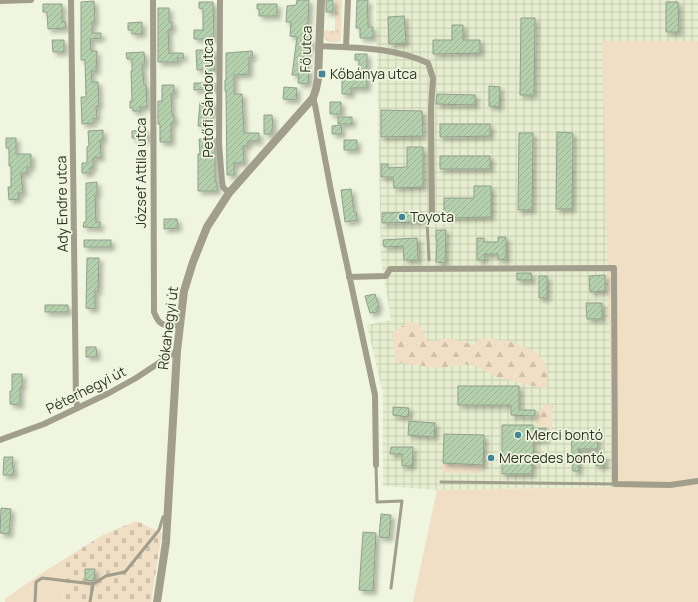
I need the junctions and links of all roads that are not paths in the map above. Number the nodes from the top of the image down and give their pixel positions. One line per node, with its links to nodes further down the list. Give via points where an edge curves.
1 (0, 0): 2 (street)
2 (31, 0)
3 (71, 0): 17 (street, Ady Endre utca)
4 (153, 0): 15 (street, József Attila utca, via 154,312 157,321 164,325)
5 (220, 0): 11 (street, Petőfi Sándor utca, via 219,144 223,187)
6 (321, 0): 8 (street, Fő utca)
7 (348, 0): 9 (street)
8 (318, 46): 9 (street); 10 (street, Fő utca, via 318,79)
9 (346, 48): 12 (street, via 384,50 415,57 428,63 433,78)
10 (312, 98): 11 (street, Rókahegyi út); 14 (street)
11 (229, 193): 15 (street, Rókahegyi út, via 207,227 193,262 184,291)
12 (432, 219): 13 (lane, via 427,219)
13 (429, 260)
14 (349, 277): 19 (street, via 375,395); 22 (street, via 386,276 390,269 614,268)
15 (180, 325): 16 (street, Rókahegyi út)
16 (177, 352): 17 (street, Péterhegyi út, via 136,378); 23 (street, Rókahegyi út)
17 (78, 408): 18 (street, Péterhegyi út)
18 (0, 440)
19 (376, 465): 25 (lane, via 377,502 402,501)
20 (698, 481): 22 (street, via 670,485)
21 (441, 482): 22 (lane)
22 (616, 484)
23 (167, 515): 24 (lane, via 163,517 159,530 125,572 106,576); 28 (street, Rókahegyi út, via 166,542)
24 (93, 584): 26 (lane, via 42,578 36,582); 27 (lane)
25 (391, 588)
26 (35, 602)
27 (90, 602)
28 (157, 602)

